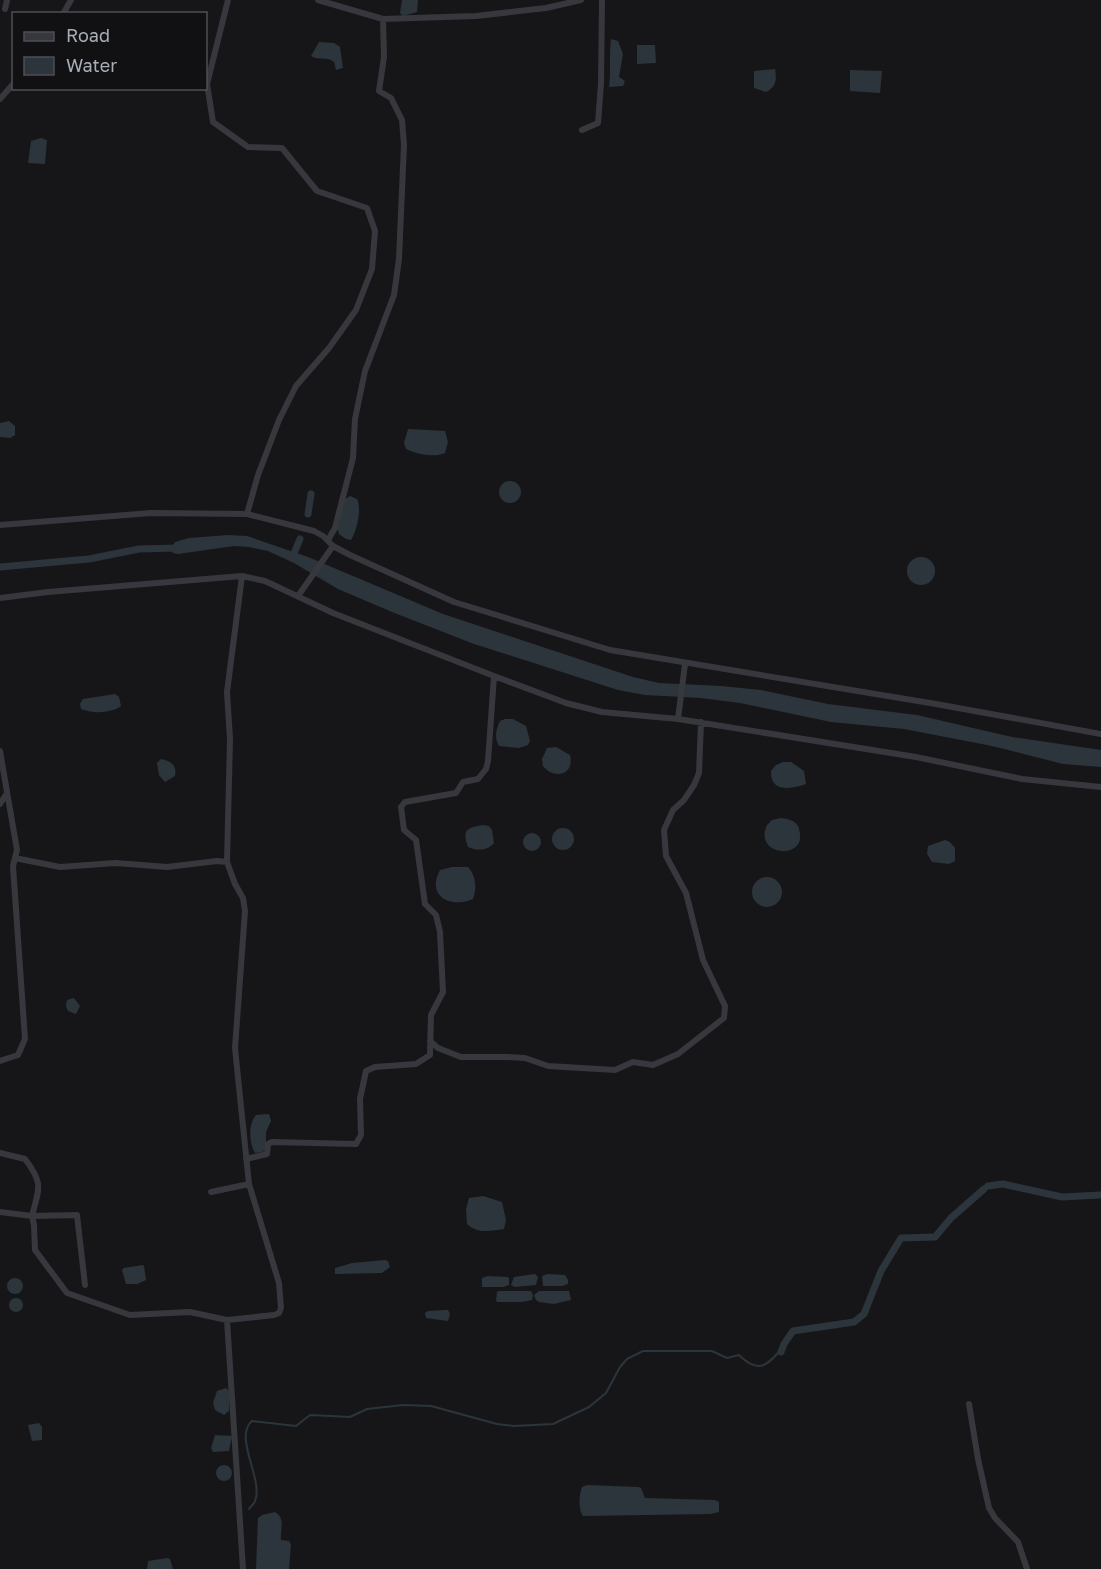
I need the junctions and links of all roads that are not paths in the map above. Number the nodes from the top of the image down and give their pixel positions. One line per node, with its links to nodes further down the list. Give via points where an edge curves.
1 (7, 0): 6 (street)
2 (228, 0): 11 (street, via 207,84 213,122 248,147 282,148 317,191 367,208 375,231 372,269 356,310 296,386 279,420)
3 (318, 0): 7 (street)
4 (581, 0): 7 (street, via 476,16)
5 (602, 0): 10 (street, via 598,123)
6 (5, 9)
7 (383, 19): 13 (street, via 384,57 379,91 397,107 404,145 399,259 394,295 362,381 353,458)
8 (12, 84): 9 (street)
9 (0, 99)
10 (582, 130)
11 (247, 514): 12 (street, via 151,513); 13 (street, via 314,531)
12 (0, 525)
13 (331, 543): 15 (street); 17 (street, via 454,602 610,650)
14 (242, 576): 15 (street, via 265,581); 16 (street); 27 (street, via 227,692)
15 (298, 596): 18 (street)
16 (0, 598)
17 (685, 664): 19 (street); 21 (street)
18 (494, 676): 19 (street, via 602,712); 28 (street, via 486,769 478,779 463,782 456,793 405,802 401,807 404,830 416,840 426,904 436,915 440,932 443,992 431,1015)
19 (678, 718): 20 (street)
20 (701, 722): 23 (street, via 916,757 1022,779); 28 (street, via 699,773 664,830 666,856 686,893 703,960 725,1006 724,1018 678,1054 653,1065 633,1062 615,1070 548,1066 525,1058 461,1057)
21 (1101, 734)
22 (0, 752): 24 (street)
23 (1101, 787)
24 (7, 793): 25 (street); 26 (street)
25 (0, 804)
26 (15, 858): 27 (street, via 60,867 116,863 167,867); 29 (street, via 25,1040 18,1055)
27 (227, 862): 31 (street, via 245,911 235,1048)
28 (430, 1041): 31 (street, via 430,1055 416,1064 366,1071 360,1099 361,1135 356,1144 272,1142 267,1154)
29 (0, 1061)
30 (0, 1153): 35 (street, via 25,1159 37,1178 40,1186)
31 (246, 1159): 32 (street)
32 (249, 1184): 33 (street); 37 (street, via 279,1283 281,1308 274,1315)
33 (211, 1192)
34 (0, 1212): 35 (street)
35 (32, 1216): 36 (street, via 77,1215); 37 (street, via 34,1251 67,1293 130,1315 190,1312)
36 (85, 1285)
37 (227, 1320): 39 (street)
38 (969, 1404): 40 (street, via 989,1508 1018,1542)
39 (243, 1569)
40 (1027, 1569)

